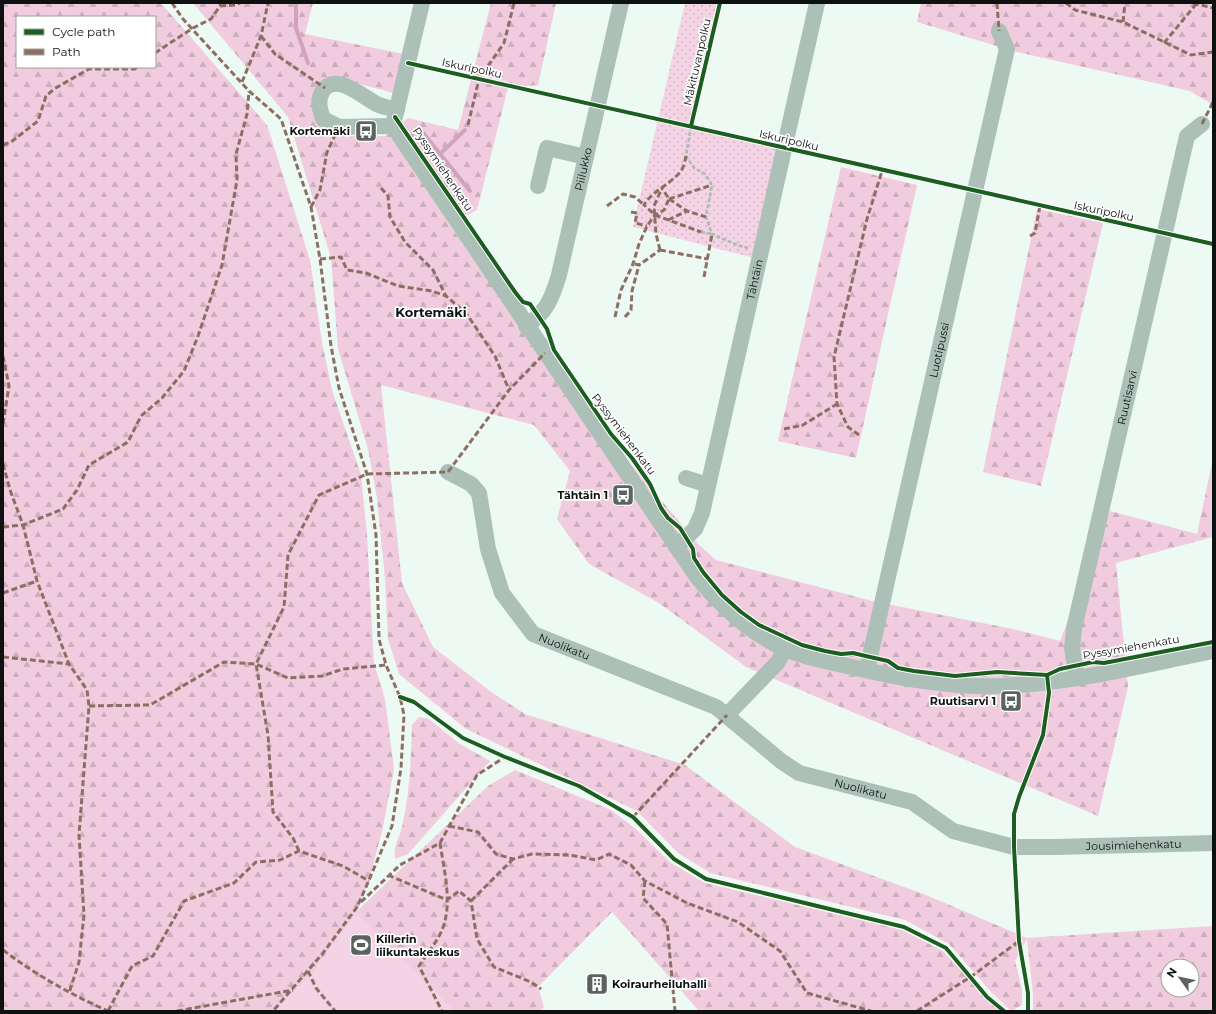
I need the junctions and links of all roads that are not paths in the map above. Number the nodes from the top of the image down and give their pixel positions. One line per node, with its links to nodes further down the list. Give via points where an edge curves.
1 (422, 3): 5 (street)
2 (621, 3): 8 (street, Piilukko)
3 (817, 3): 13 (street, Tähtäin)
4 (999, 31): 17 (street, Luotipussi, via 1007,49)
5 (397, 110): 7 (street); 7 (street, via 379,105 342,84 332,84 325,88 319,100 323,119 338,127)
6 (1202, 124): 18 (street, Ruutisarvi, via 1187,136 1074,629 1072,648)
7 (393, 126): 10 (street, Pyssymiehenkatu)
8 (586, 157): 9 (street, via 547,148); 10 (street, Piilukko, via 553,294 539,317)
9 (538, 186)
10 (526, 326): 14 (street, Pyssymiehenkatu)
11 (448, 472): 19 (street, Nuolikatu, via 471,484 479,493 488,549 502,593 533,634 716,707)
12 (686, 478): 13 (street)
13 (708, 485): 14 (street, Tähtäin, via 699,522)
14 (676, 547): 15 (street, Pyssymiehenkatu, via 717,601 736,619)
15 (784, 648): 17 (street, Pyssymiehenkatu); 19 (street, via 778,662)
16 (1213, 651): 18 (street, Pyssymiehenkatu)
17 (867, 670): 18 (street, Pyssymiehenkatu, via 914,680 960,685 1001,686)
18 (1077, 678)
19 (727, 715): 21 (street, Nuolikatu, via 799,773 912,802 954,831 1014,847)
20 (1213, 843): 21 (street, Jousimiehenkatu)
21 (1055, 847)

